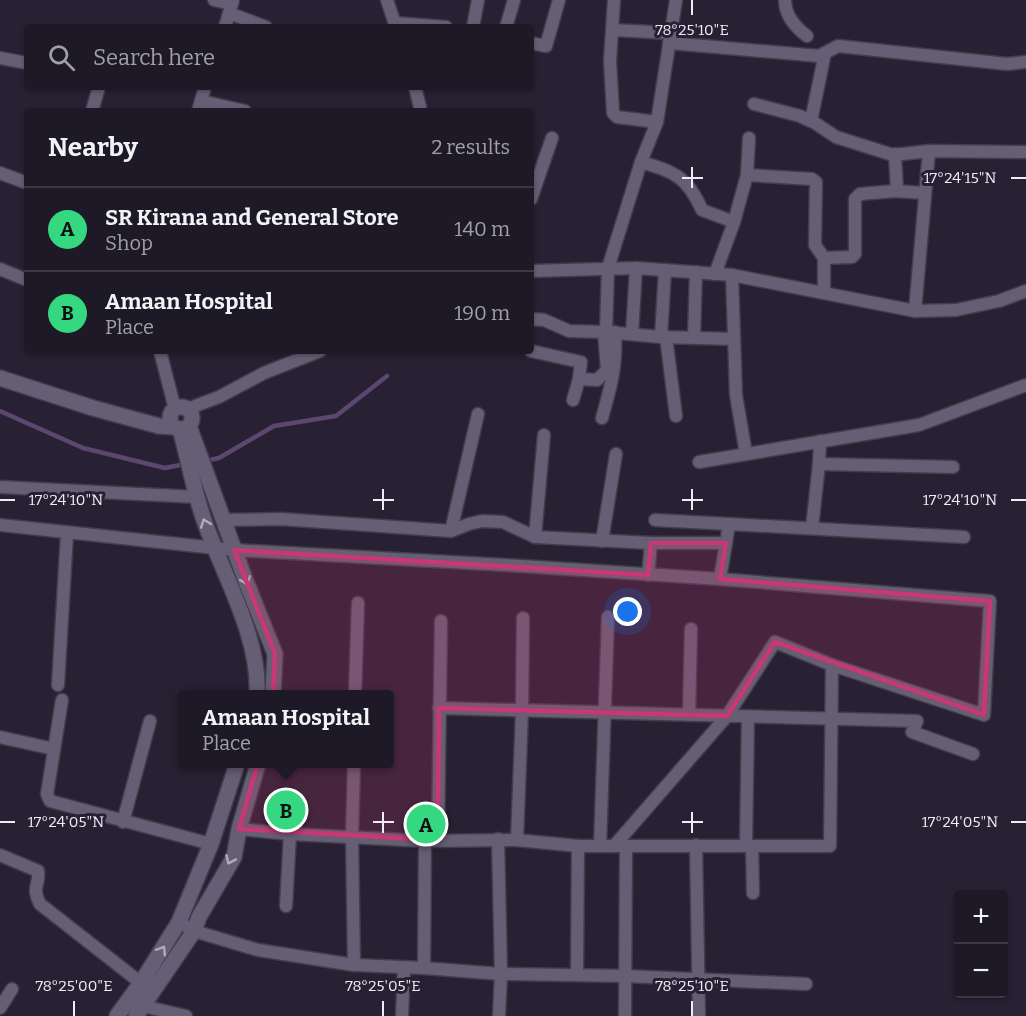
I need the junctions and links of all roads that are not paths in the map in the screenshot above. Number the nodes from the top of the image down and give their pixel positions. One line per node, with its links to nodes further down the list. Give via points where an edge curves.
1 (214, 0): 9 (street)
2 (387, 0): 12 (street)
3 (478, 0): 13 (street)
4 (514, 0): 14 (street)
5 (559, 0): 18 (street, via 546,46)
6 (614, 0): 15 (street)
7 (676, 0): 17 (street)
8 (785, 0): 16 (street, via 789,17)
9 (231, 6): 10 (street); 11 (street)
10 (226, 24)
11 (261, 24)
12 (395, 24)
13 (474, 24)
14 (507, 24)
15 (613, 30): 17 (street); 32 (street, via 613,113 617,117)
16 (807, 36)
17 (670, 38): 19 (street, via 819,56); 32 (street)
18 (534, 44)
19 (825, 53): 22 (street, via 838,46 1007,64); 31 (street)
20 (0, 58): 21 (street)
21 (24, 62)
22 (1026, 62)
23 (98, 90): 28 (street)
24 (205, 90): 27 (street)
25 (416, 90): 30 (street)
26 (754, 104): 31 (street)
27 (199, 106): 29 (street)
28 (93, 108)
29 (217, 108)
30 (420, 108)
31 (811, 121): 37 (street, via 836,137)
32 (657, 122): 38 (street)
33 (552, 138): 42 (street)
34 (749, 138): 40 (street)
35 (929, 151): 36 (street); 37 (street); 44 (street)
36 (1026, 152)
37 (896, 154): 43 (street)
38 (641, 162): 45 (street, via 678,176 702,210); 47 (street)
39 (0, 174): 41 (street)
40 (747, 175): 45 (street); 46 (street, via 816,182 815,245)
41 (24, 182)
42 (534, 190)
43 (897, 192): 44 (street); 46 (street, via 860,194 855,254)
44 (925, 193): 58 (street)
45 (734, 222): 53 (street)
46 (824, 258): 57 (street)
47 (608, 268): 48 (street); 51 (street); 60 (street)
48 (636, 268): 50 (street); 61 (street)
49 (0, 269): 55 (street)
50 (665, 270): 52 (street); 62 (street)
51 (534, 271)
52 (696, 272): 53 (street); 63 (street)
53 (715, 274): 54 (street)
54 (732, 275): 57 (street); 64 (street)
55 (24, 279)
56 (1026, 291): 58 (street, via 956,310)
57 (824, 292): 58 (street)
58 (915, 311)
59 (534, 319): 60 (street, via 569,331)
60 (608, 332): 61 (street); 69 (street, via 607,370 597,380); 75 (street, via 616,359)
61 (632, 334): 62 (street)
62 (663, 337): 63 (street); 74 (street)
63 (694, 337): 64 (street)
64 (734, 339): 80 (street, via 737,400)
65 (534, 352): 69 (street, via 581,362)
66 (161, 354): 72 (street)
67 (312, 354): 72 (street, via 219,397)
68 (0, 378): 76 (street, via 159,426)
69 (579, 379): 71 (street)
70 (1026, 385): 78 (street, via 919,425)
71 (573, 400)
72 (181, 409): 76 (street, via 192,418)
73 (478, 414): 92 (street)
74 (676, 416)
75 (602, 418)
76 (181, 427): 82 (street)
77 (544, 435): 94 (street)
78 (819, 441): 80 (street); 83 (street)
79 (616, 454): 96 (street)
80 (746, 454): 81 (street)
81 (699, 462)
82 (196, 463): 86 (street); 87 (street)
83 (819, 464): 84 (street); 91 (street)
84 (953, 467)
85 (0, 487): 86 (street)
86 (196, 497): 99 (street, one-way to 86)
87 (223, 520): 92 (street, via 281,519); 100 (street)
88 (655, 520): 89 (street)
89 (729, 524): 91 (street); 98 (street)
90 (0, 525): 93 (street)
91 (812, 528): 95 (street)
92 (451, 531): 94 (street, via 482,521 503,522)
93 (67, 534): 99 (street); 109 (street)
94 (535, 537): 96 (street)
95 (964, 537)
96 (602, 541): 97 (street)
97 (651, 543): 98 (street); 101 (street)
98 (726, 543): 102 (street)
99 (215, 548): 100 (street); 110 (street, via 248,635)
100 (234, 550): 101 (street); 111 (street, one-way to 111, via 275,654)
101 (648, 575): 102 (street)
102 (720, 579): 108 (street, via 990,601 984,715)
103 (358, 603): 112 (street)
104 (608, 617): 116 (street)
105 (523, 618): 115 (street)
106 (441, 621): 114 (street)
107 (692, 629): 117 (street)
108 (832, 665): 118 (street, via 775,642); 120 (street)
109 (58, 686)
110 (257, 690)
111 (273, 690)
112 (356, 690)
113 (62, 700): 123 (street)
114 (440, 708): 115 (street); 133 (street)
115 (522, 711): 116 (street); 134 (street)
116 (603, 713): 117 (street); 138 (street)
117 (689, 715): 118 (street)
118 (727, 716): 119 (street); 140 (street)
119 (748, 717): 120 (street); 139 (street)
120 (832, 718): 124 (street, via 918,721 912,732); 139 (street, via 830,846)
121 (150, 721): 128 (street)
122 (0, 737): 123 (street)
123 (54, 749): 128 (street, via 47,794 51,801)
124 (973, 754)
125 (236, 768): 135 (street)
126 (257, 768): 129 (street)
127 (354, 768): 131 (street)
128 (123, 822): 135 (street)
129 (239, 829): 130 (street); 145 (street, one-way to 145, via 234,857)
130 (290, 834): 131 (street); 143 (street)
131 (352, 836): 133 (street); 146 (street)
132 (498, 839): 133 (street); 134 (street); 149 (street)
133 (432, 840): 148 (street)
134 (517, 840): 137 (street)
135 (211, 844): 144 (street)
136 (696, 845): 139 (street); 140 (street); 152 (street)
137 (578, 846): 138 (street); 150 (street)
138 (600, 846): 140 (street)
139 (749, 846): 142 (street)
140 (620, 847): 151 (street)
141 (0, 855): 153 (street, via 38,871 35,888 40,904)
142 (753, 892)
143 (286, 906)
144 (179, 922): 145 (street); 153 (street, one-way to 144)
145 (194, 932): 146 (street, via 258,950); 158 (street)
146 (354, 965): 147 (street)
147 (404, 968): 148 (street); 161 (street)
148 (424, 968): 149 (street)
149 (501, 974): 150 (street); 162 (street)
150 (577, 975): 151 (street)
151 (627, 976): 152 (street); 163 (street)
152 (699, 980): 154 (street); 164 (street)
153 (141, 983): 156 (street)
154 (806, 984)
155 (12, 989): 157 (street)
156 (128, 1001): 158 (street); 159 (street)
157 (0, 1008)
158 (140, 1012): 160 (street)
159 (117, 1016)
160 (186, 1016)
161 (402, 1016)
162 (499, 1016)
163 (625, 1016)
164 (699, 1016)

